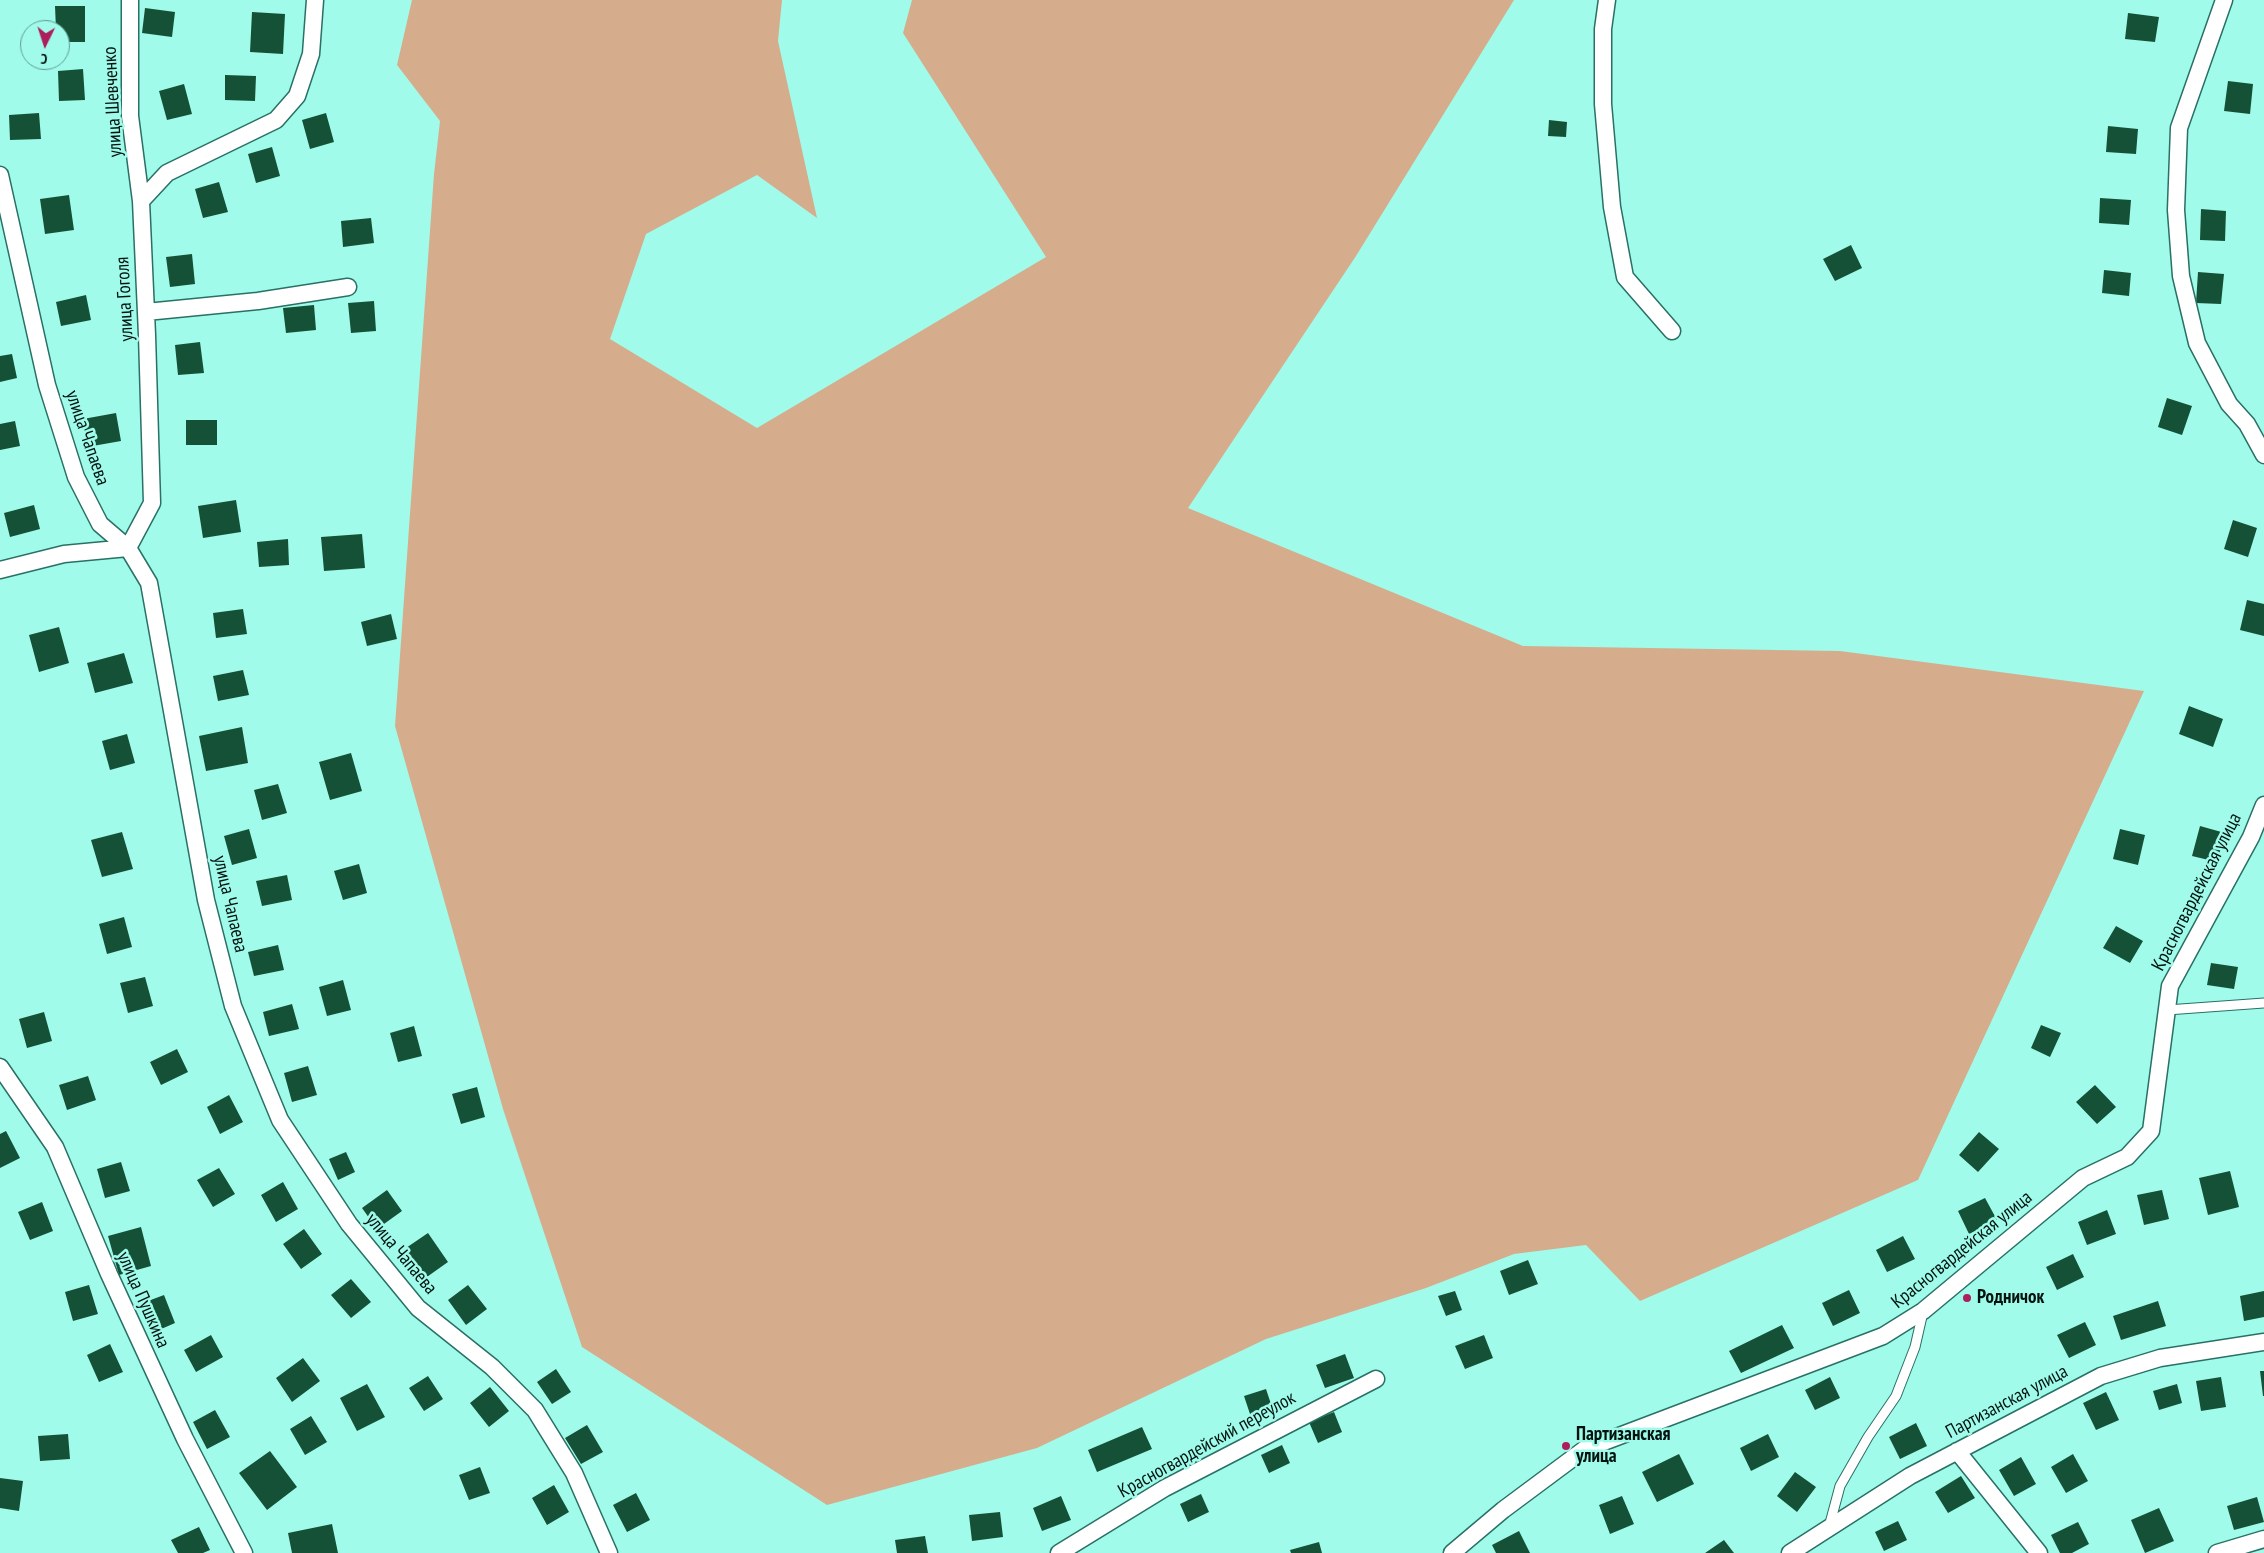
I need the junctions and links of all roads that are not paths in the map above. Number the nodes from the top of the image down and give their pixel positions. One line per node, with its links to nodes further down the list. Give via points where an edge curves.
1 (130, 0): 6 (street, улица Шевченко, via 130,116)
2 (315, 0): 6 (street, via 311,54 297,96 276,120 167,173)
3 (1607, 0): 9 (street, via 1603,29 1604,104 1612,207 1626,277)
4 (2224, 0): 10 (street, via 2179,128 2176,210 2181,276 2197,343 2229,404 2247,424)
5 (0, 176): 11 (street, улица Чапаева, via 47,384 76,477 100,524)
6 (141, 201): 8 (street, улица Гоголя)
7 (348, 288): 8 (street)
8 (146, 312): 11 (street, улица Гоголя, via 152,503)
9 (1672, 332)
10 (2264, 455)
11 (128, 548): 12 (street, via 64,554); 24 (street, улица Чапаева, via 149,583 206,900 233,1006 280,1120 349,1224 418,1308 492,1367 535,1410 574,1473)
12 (0, 570)
13 (2264, 804): 15 (street, Красногвардейская улица, via 2251,837 2170,986)
14 (2264, 1004): 15 (lane)
15 (2167, 1010): 17 (street, Красногвардейская улица, via 2151,1131 2127,1157 2083,1178)
16 (0, 1067): 23 (street, улица Пушкина, via 55,1148 185,1439)
17 (1923, 1311): 21 (lane, via 1915,1347 1896,1396 1840,1486); 26 (street, Красногвардейская улица, via 1883,1336 1585,1449)
18 (2264, 1342): 20 (street, Партизанская улица, via 2160,1358 2101,1376)
19 (1376, 1379): 25 (street, Красногвардейский переулок, via 1165,1488)
20 (1957, 1452): 21 (street, Партизанская улица, via 1910,1476); 28 (street)
21 (1828, 1527): 27 (street, Партизанская улица)
22 (2264, 1539): 29 (street)
23 (244, 1553)
24 (609, 1553)
25 (1059, 1553)
26 (1452, 1553)
27 (1790, 1553)
28 (2038, 1553)
29 (2217, 1553)

